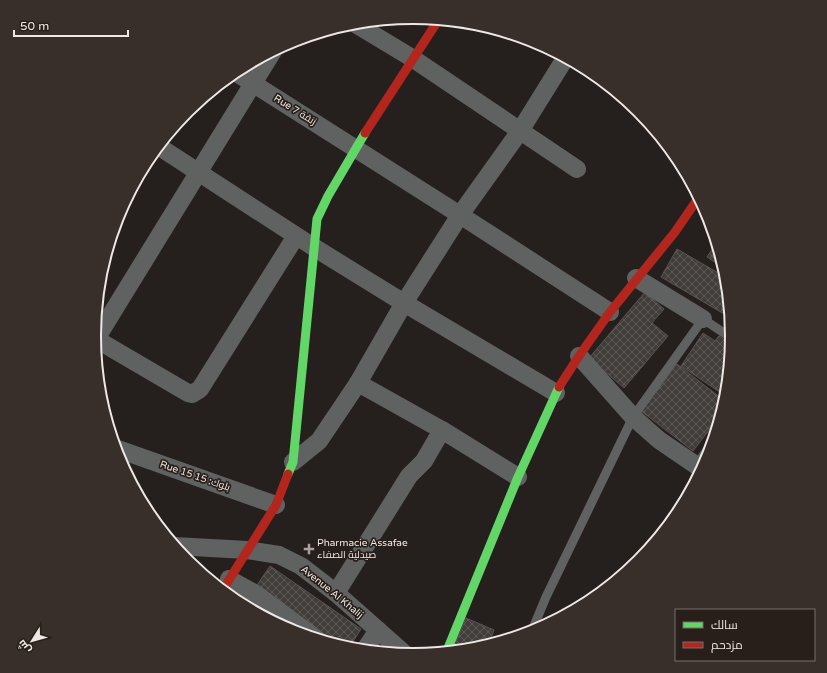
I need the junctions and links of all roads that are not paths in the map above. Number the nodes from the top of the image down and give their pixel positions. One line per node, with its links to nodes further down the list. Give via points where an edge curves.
1 (435, 25): 3 (street)
2 (363, 28): 3 (street)
3 (412, 58): 8 (street); 9 (street)
4 (267, 60): 7 (street)
5 (563, 62): 8 (street)
6 (242, 76): 7 (street, Rue 7 زنقة)
7 (253, 83): 9 (street, Rue 7 زنقة); 12 (street)
8 (520, 131): 11 (street); 14 (street)
9 (356, 148): 14 (street, Rue 7 زنقة); 16 (street, via 321,208 317,219)
10 (163, 150): 12 (street)
11 (577, 169)
12 (198, 172): 15 (street); 21 (street)
13 (696, 202): 17 (street, via 675,232)
14 (460, 215): 18 (street); 19 (street, Rue 7 زنقة)
15 (296, 236): 16 (street); 23 (street, via 196,392 188,393)
16 (315, 248): 18 (street); 30 (street)
17 (636, 278): 19 (street); 20 (street)
18 (404, 304): 25 (street); 26 (street)
19 (610, 312): 24 (street)
20 (704, 319): 22 (lane); 27 (lane)
21 (101, 328)
22 (726, 334)
23 (101, 342)
24 (579, 356): 26 (street); 27 (street)
25 (358, 383): 28 (street); 30 (street, via 319,441)
26 (556, 393): 32 (street)
27 (633, 417): 31 (street, via 659,440); 38 (lane)
28 (442, 430): 32 (street); 37 (street, via 424,461 409,476)
29 (123, 451): 33 (street, Rue 15 بلوك: 15)
30 (293, 462): 33 (street)
31 (697, 467)
32 (518, 477): 42 (street)
33 (276, 505): 35 (street)
34 (182, 546): 35 (street, Avenue Al Khalij)
35 (247, 550): 36 (street); 37 (street, Avenue Al Khalij, via 279,555 301,566)
36 (226, 585): 39 (street, via 256,594)
37 (336, 592): 40 (street, Avenue Al Khalij)
38 (535, 624)
39 (302, 628)
40 (378, 630): 41 (street); 43 (street, Avenue Al Khalij)
41 (368, 645)
42 (449, 647)
43 (398, 648)

